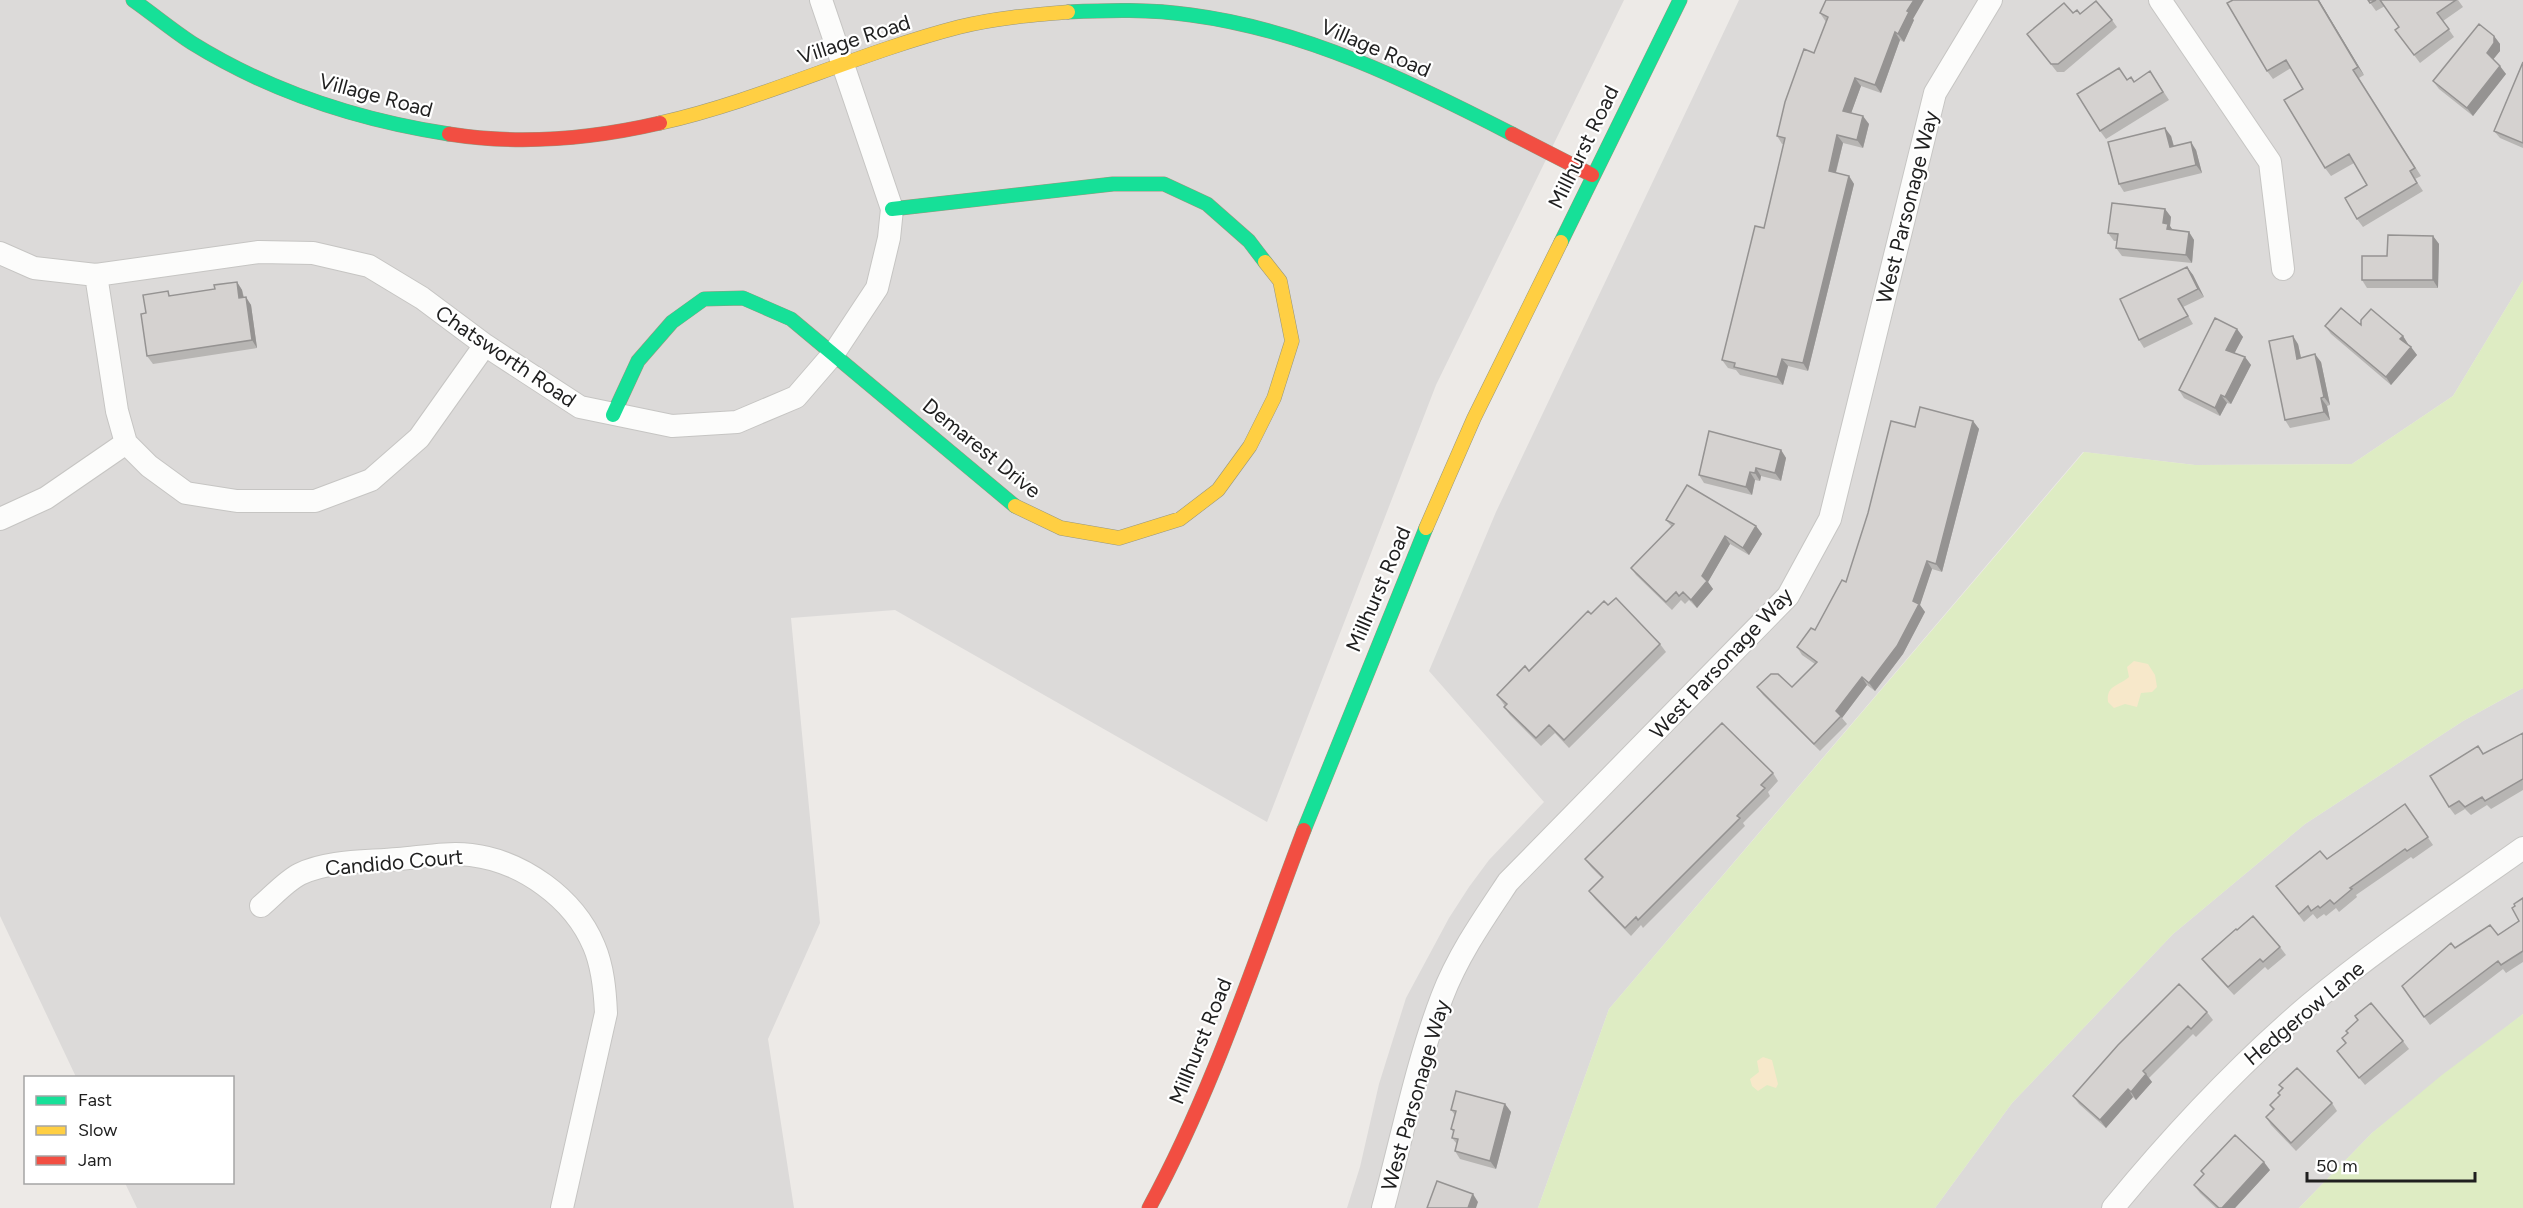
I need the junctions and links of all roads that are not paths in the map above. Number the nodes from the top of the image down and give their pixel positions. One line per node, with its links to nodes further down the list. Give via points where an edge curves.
1 (133, 0): 6 (street, Village Road, via 199,48 298,96 354,115 473,138 522,140 632,130 685,118)
2 (820, 0): 6 (street, Chatsworth Road)
3 (1680, 0): 7 (street, Millhurst Road)
4 (1991, 0): 21 (street, West Parsonage Way, via 1935,93 1830,519 1788,596 1508,882 1473,935 1443,995 1426,1045)
5 (2160, 0): 10 (street, via 2270,162)
6 (842, 64): 7 (street, Village Road, via 965,26 1018,16 1131,10 1184,14 1291,36 1347,56); 8 (street, Chatsworth Road)
7 (1592, 175): 20 (street, Millhurst Road, via 1474,418 1400,588 1218,1056)
8 (892, 209): 13 (street, Chatsworth Road, via 877,288); 13 (street, Demarest Drive, via 1113,184 1164,184 1207,204 1249,240 1280,281 1293,341 1274,398 1250,446 1218,490 1180,519 1119,538 1061,528 1020,510)
9 (0, 253): 11 (street, Chatsworth Road, via 34,267)
10 (2283, 269)
11 (96, 275): 12 (street, Chatsworth Road, via 259,252 313,253 369,266 422,298); 15 (street, via 117,411)
12 (485, 345): 14 (street, Chatsworth Road, via 580,407); 15 (street, via 419,438 371,480 315,501 237,501 186,493 148,466)
13 (834, 353): 14 (street, Chatsworth Road, via 796,397 737,422 672,426); 14 (street, Demarest Drive, via 791,319 743,298 704,299 672,322 638,362)
14 (613, 415)
15 (126, 443): 16 (street, via 46,498)
16 (0, 519)
17 (2523, 848): 22 (street, Hedgerow Lane, via 2384,946 2310,1004 2231,1076 2159,1152)
18 (261, 906): 19 (street, Candido Court, via 298,875 322,866 470,855 501,861 536,879 578,916 595,946 606,1013)
19 (562, 1208)
20 (1149, 1208)
21 (1383, 1208)
22 (2113, 1208)

